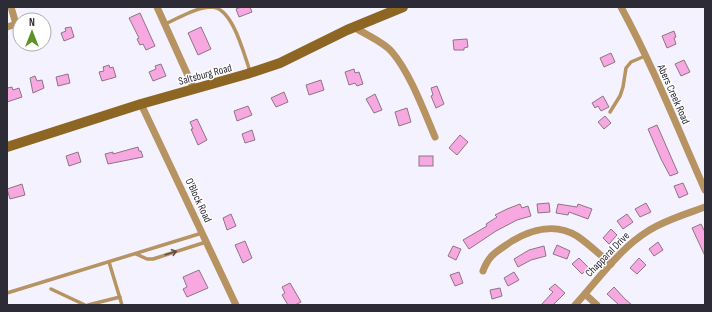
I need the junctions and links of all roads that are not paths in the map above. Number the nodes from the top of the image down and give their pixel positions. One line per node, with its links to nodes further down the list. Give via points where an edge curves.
1 (157, 7): 4 (street)
2 (403, 7): 5 (main road, Saltsburg Road)
3 (621, 7): 6 (street, Abers Creek Road)
4 (165, 24): 7 (lane, via 199,10 212,7 219,9 231,21); 8 (street)
5 (354, 27): 7 (main road, Saltsburg Road, via 280,63); 11 (street, via 392,51 409,80)
6 (645, 56): 10 (lane, via 631,62 626,68 624,84); 13 (street, Abers Creek Road)
7 (251, 73): 8 (main road, Saltsburg Road)
8 (194, 89): 9 (main road, Saltsburg Road)
9 (141, 104): 12 (main road, Saltsburg Road); 15 (street, O'Block Road)
10 (610, 112)
11 (435, 137)
12 (7, 147)
13 (705, 190)
14 (705, 207): 19 (street, Chapparal Drive, via 649,230 630,244)
15 (202, 233): 16 (street, O'Block Road); 17 (lane)
16 (206, 242): 17 (lane, one-way to 16, via 153,259); 27 (street, O'Block Road)
17 (136, 254): 18 (lane)
18 (109, 262): 22 (lane); 24 (lane)
19 (611, 264): 20 (street, via 576,236 559,230 543,229 522,235 495,252 486,262); 23 (street, Chapparal Drive)
20 (483, 271)
21 (51, 289): 25 (lane)
22 (7, 293)
23 (585, 294): 28 (street, Chapparal Drive); 29 (street)
24 (120, 297): 25 (lane); 26 (lane)
25 (86, 305)
26 (122, 305)
27 (236, 305)
28 (575, 305)
29 (596, 305)

